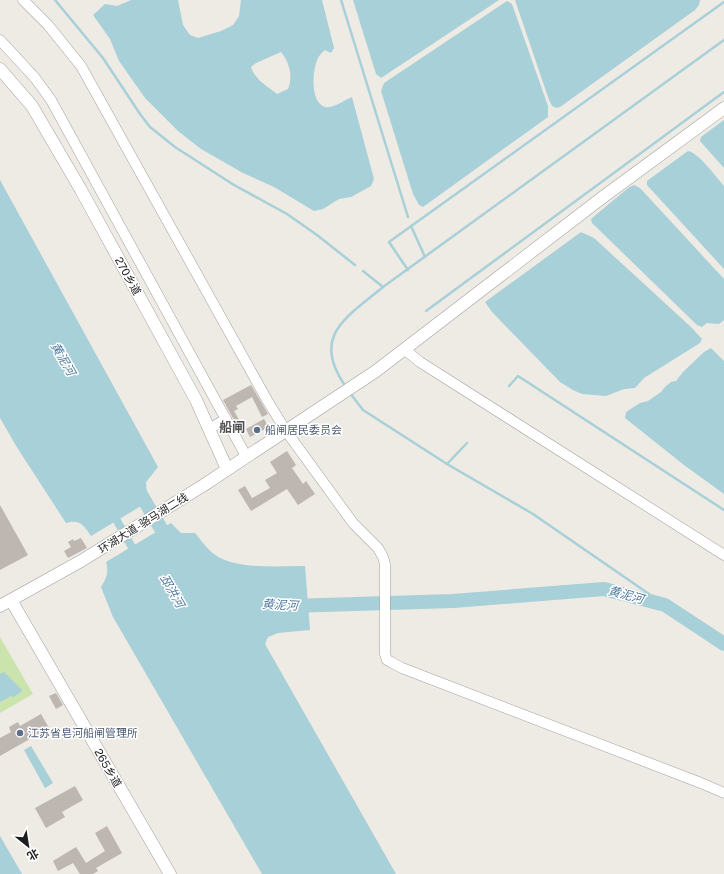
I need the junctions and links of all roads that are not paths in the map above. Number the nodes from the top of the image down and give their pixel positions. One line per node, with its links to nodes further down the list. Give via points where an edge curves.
1 (23, 0): 8 (street, via 48,25 81,66)
2 (0, 40): 6 (street, via 35,78 51,100)
3 (0, 69): 7 (street, 270乡道, via 32,106 51,138 196,400)
4 (724, 108): 5 (street)
5 (404, 349): 8 (street, via 376,371); 11 (street, via 420,362)
6 (226, 419): 7 (street); 9 (street)
7 (209, 429): 10 (street, 270乡道)
8 (286, 431): 9 (street); 14 (street, via 353,523 378,548 385,564 385,654 388,660 402,668)
9 (246, 456): 10 (street)
10 (227, 469): 12 (street, 环湖大道-骆马湖二线, via 81,561)
11 (724, 555)
12 (11, 600): 13 (street); 15 (street, 265乡道)
13 (0, 606)
14 (724, 793)
15 (170, 874)

